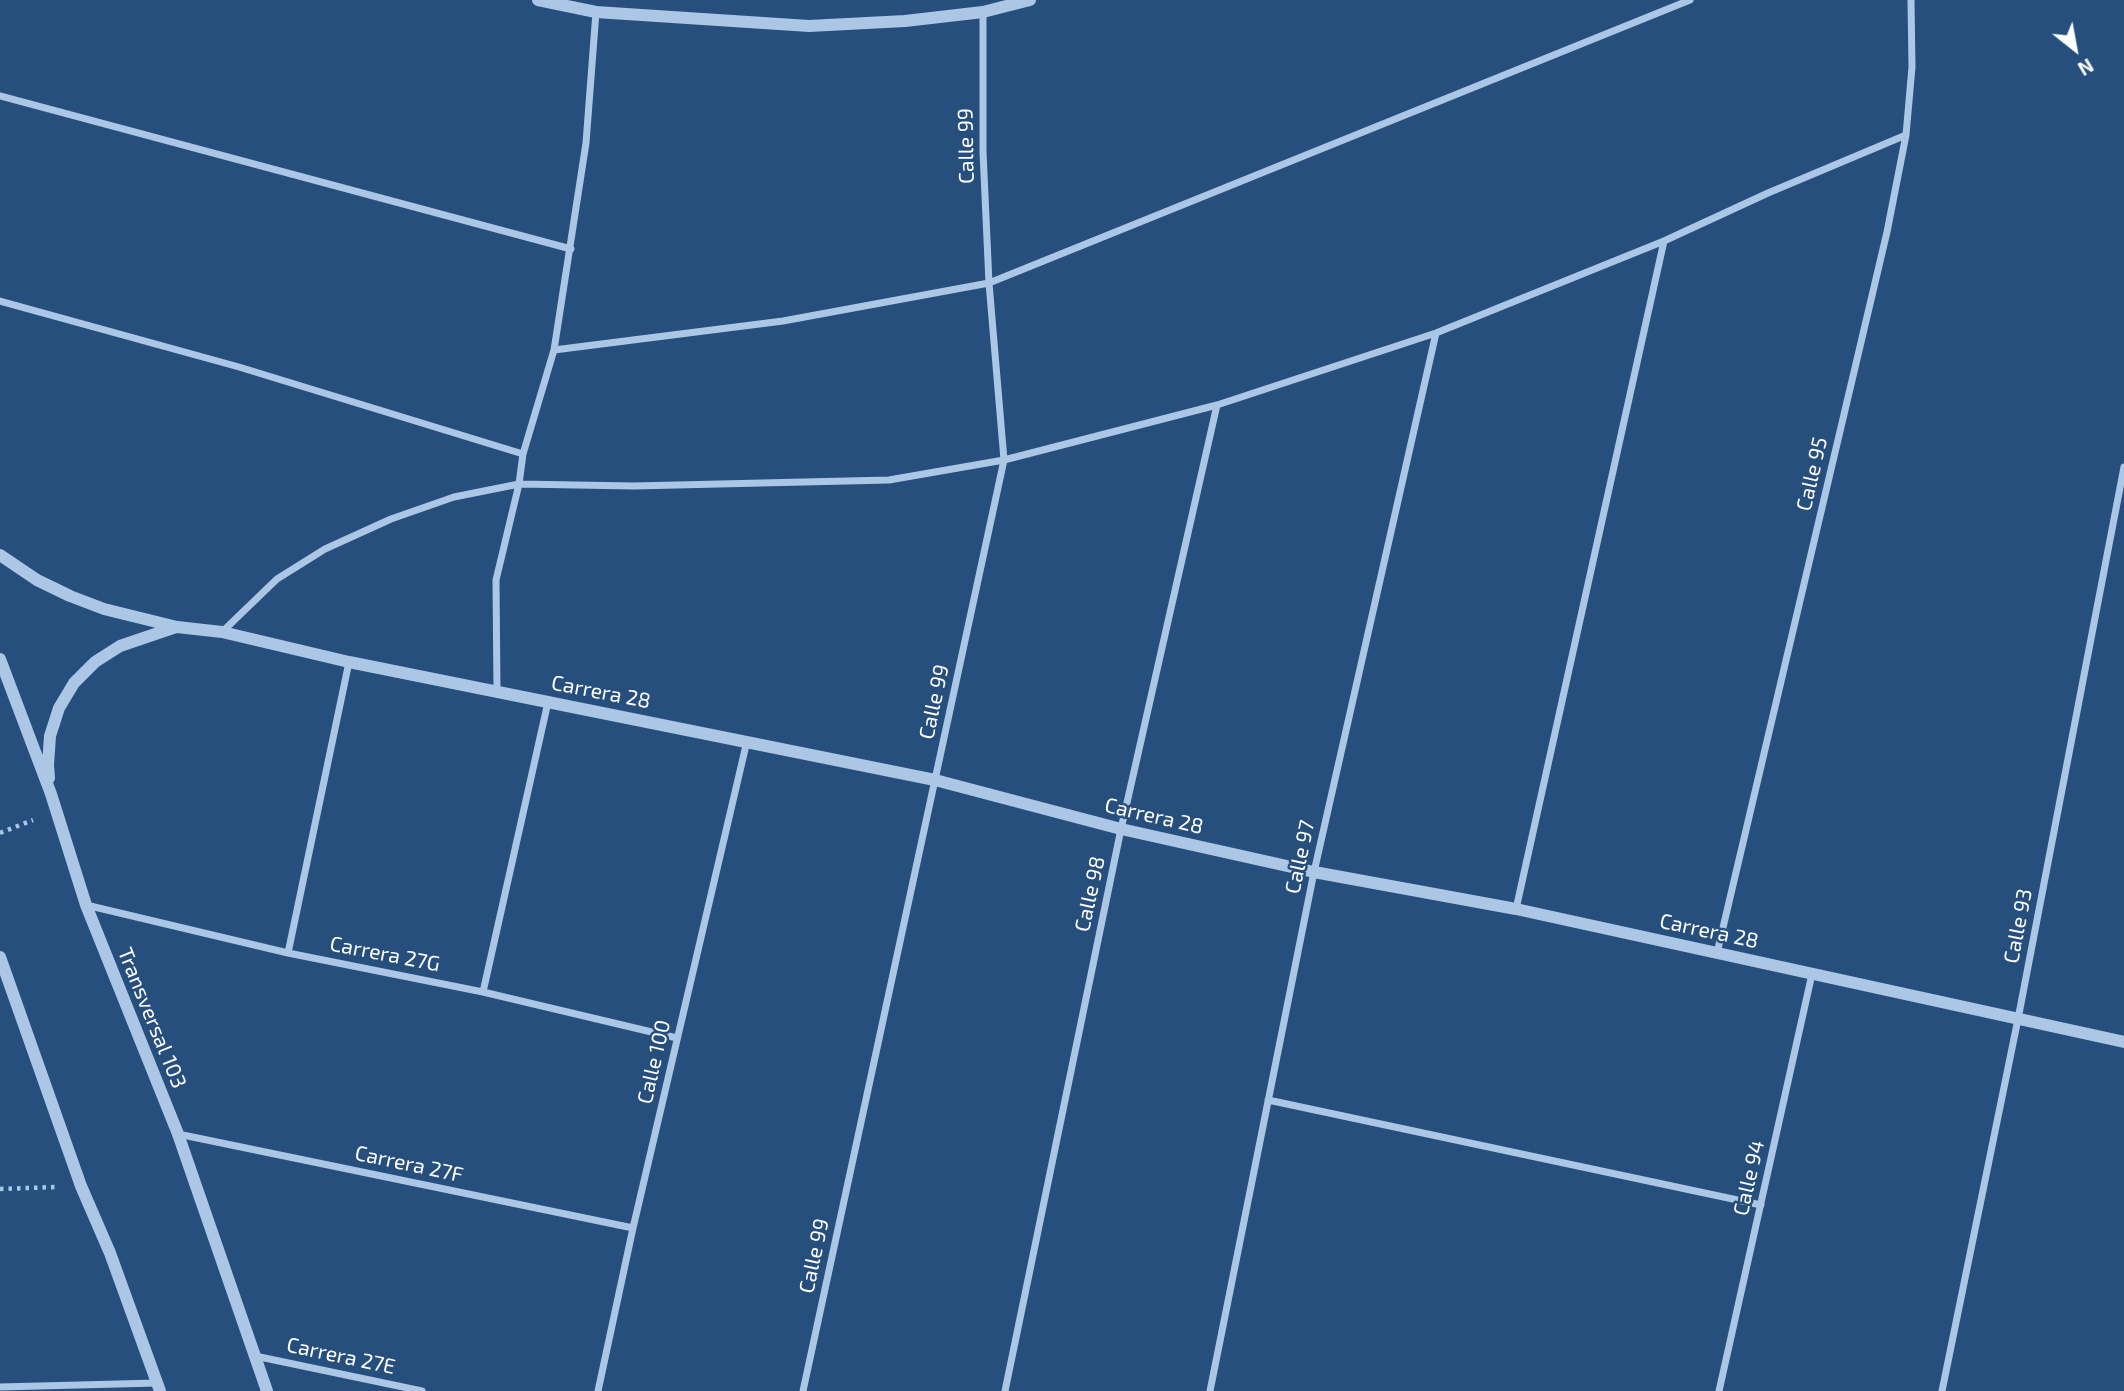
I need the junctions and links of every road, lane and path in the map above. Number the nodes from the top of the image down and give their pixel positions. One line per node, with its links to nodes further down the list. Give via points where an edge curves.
1 (538, 0): 5 (street)
2 (1030, 0): 6 (street)
3 (1690, 0): 11 (street)
4 (1912, 0): 8 (street, Calle 95)
5 (596, 12): 6 (street, via 809,26 905,22); 10 (street, via 586,143)
6 (983, 12): 11 (street, Calle 99)
7 (0, 96): 10 (street)
8 (1906, 135): 9 (street); 37 (street, Calle 95)
9 (1664, 241): 13 (street); 35 (street)
10 (571, 249): 14 (street)
11 (989, 283): 14 (street, via 783,321); 17 (street, Calle 99)
12 (0, 301): 16 (street, via 239,367)
13 (1436, 333): 15 (street); 33 (street, Calle 97)
14 (554, 350): 16 (street)
15 (1217, 405): 17 (street); 31 (street, Calle 98)
16 (523, 454): 19 (street)
17 (1004, 460): 19 (street, via 889,480); 28 (street, Calle 99)
18 (2124, 467): 41 (street, Calle 93)
19 (519, 484): 22 (street, via 454,497 326,549 277,579); 25 (street, via 496,580)
20 (0, 555): 21 (street, Carrera 28, via 70,596)
21 (177, 627): 22 (street, Carrera 28); 29 (street, Carrera 28, via 120,646 74,683 50,736)
22 (222, 632): 24 (street, Carrera 28)
23 (0, 659): 29 (street, Transversal 103)
24 (349, 662): 25 (street, Carrera 28); 36 (street)
25 (497, 690): 26 (street, Carrera 28)
26 (548, 702): 27 (street, Carrera 28); 40 (street)
27 (747, 741): 28 (street, Carrera 28); 42 (street, Calle 100)
28 (935, 780): 31 (street, Carrera 28); 56 (street, Calle 99)
29 (51, 794): 30 (street, Transversal 103)
30 (56, 811): 32 (path); 34 (street, Transversal 103)
31 (1121, 829): 33 (street, Carrera 28); 57 (street, Calle 98)
32 (0, 833)
33 (1314, 872): 35 (street, Carrera 28); 44 (street, Calle 97)
34 (86, 905): 36 (street, Carrera 27G); 45 (street, Transversal 103)
35 (1516, 909): 37 (street, Carrera 28)
36 (288, 953): 40 (street, Carrera 27G)
37 (1717, 953): 39 (street, Carrera 28)
38 (0, 957): 46 (street)
39 (1812, 974): 41 (street, Carrera 28); 48 (street, Calle 94)
40 (483, 992): 42 (street, Carrera 27G)
41 (2018, 1019): 43 (street, Carrera 28); 60 (street, Calle 93)
42 (677, 1038): 49 (street, Calle 100)
43 (2124, 1042)
44 (1268, 1100): 48 (street); 58 (street, Calle 97)
45 (178, 1134): 49 (street, Carrera 27F); 50 (street, Transversal 103)
46 (81, 1186): 47 (path); 52 (street)
47 (0, 1189)
48 (1761, 1205): 59 (street, Calle 94)
49 (632, 1228): 55 (street, Calle 100)
50 (253, 1355): 53 (street, Transversal 103); 54 (street, Carrera 27E)
51 (0, 1387): 52 (street)
52 (159, 1387)
53 (267, 1391)
54 (422, 1391)
55 (598, 1391)
56 (803, 1391)
57 (1005, 1391)
58 (1210, 1391)
59 (1719, 1391)
60 (1942, 1391)

